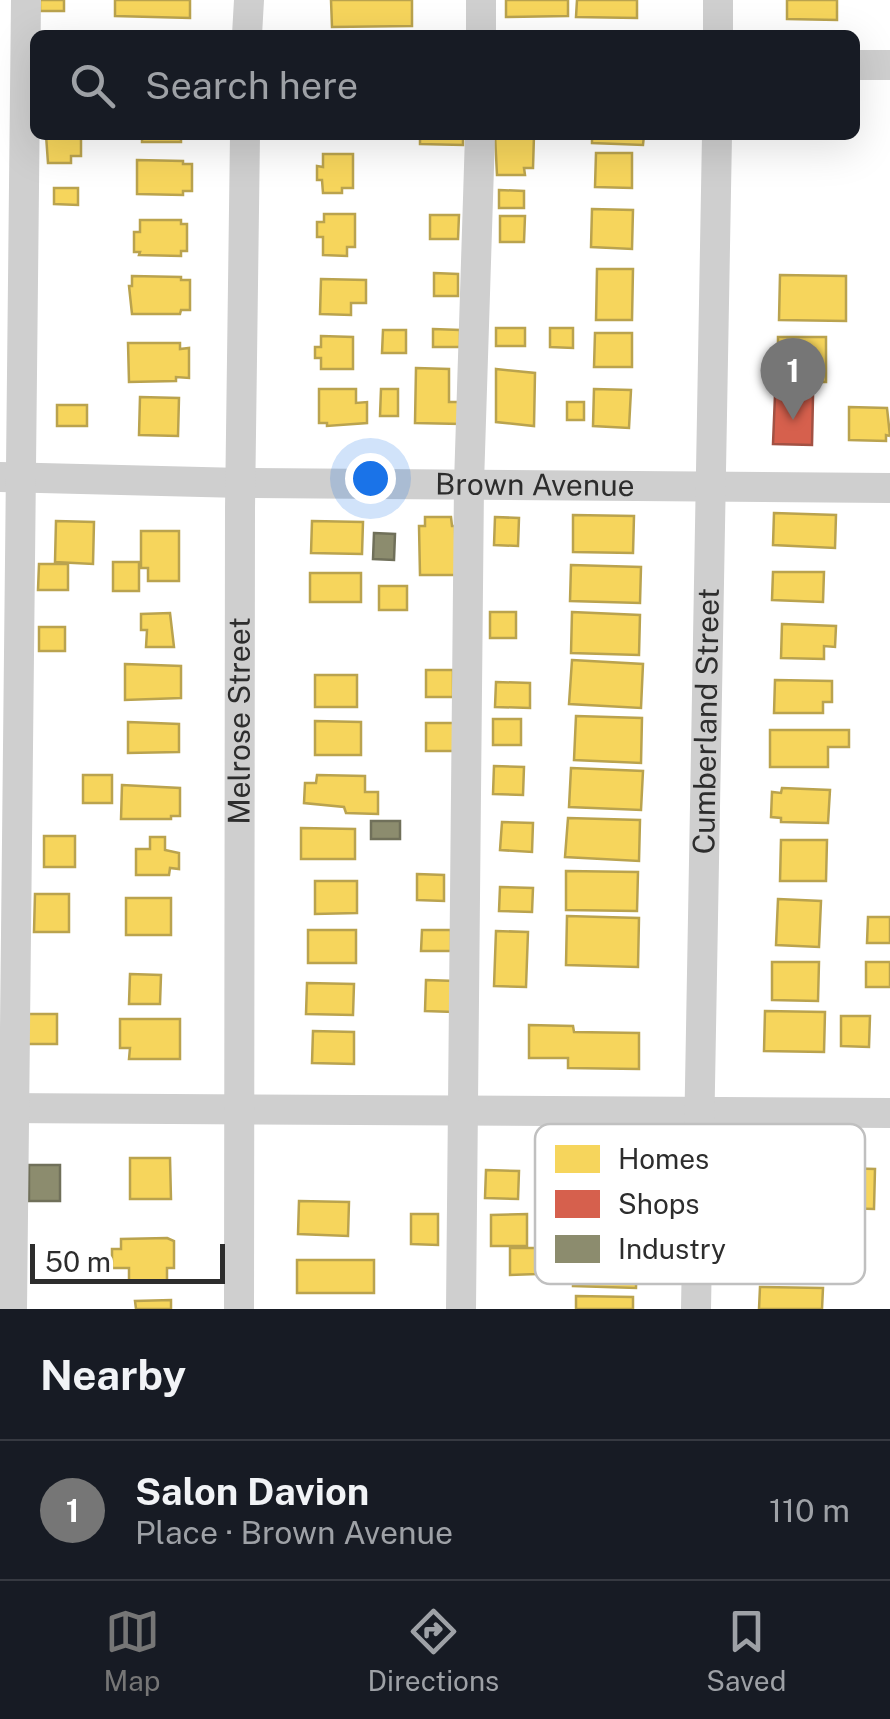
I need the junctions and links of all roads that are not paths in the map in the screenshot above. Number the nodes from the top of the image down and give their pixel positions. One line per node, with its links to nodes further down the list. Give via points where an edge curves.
1 (26, 0): 8 (street)
2 (248, 0): 5 (street)
3 (481, 0): 6 (street)
4 (718, 0): 7 (street)
5 (247, 30)
6 (481, 30)
7 (718, 30)
8 (20, 62): 14 (street)
9 (860, 65): 10 (street)
10 (890, 65)
11 (246, 140): 15 (street, Melrose Street)
12 (480, 140): 16 (street)
13 (717, 140): 17 (street, Cumberland Street)
14 (11, 477): 15 (street, Brown Avenue); 19 (street)
15 (242, 482): 16 (street, Brown Avenue); 20 (street, Melrose Street)
16 (470, 484): 17 (street, Brown Avenue); 21 (street)
17 (710, 486): 18 (street, Brown Avenue); 22 (street, Cumberland Street)
18 (890, 488)
19 (8, 1108): 20 (street); 26 (street)
20 (241, 1110): 21 (street); 27 (street, Melrose Street)
21 (463, 1110): 22 (street); 28 (street)
22 (697, 1112): 23 (street); 24 (street, Cumberland Street)
23 (890, 1113)
24 (697, 1124)
25 (696, 1284): 29 (street, Cumberland Street)
26 (12, 1309)
27 (240, 1309)
28 (462, 1309)
29 (696, 1309)

